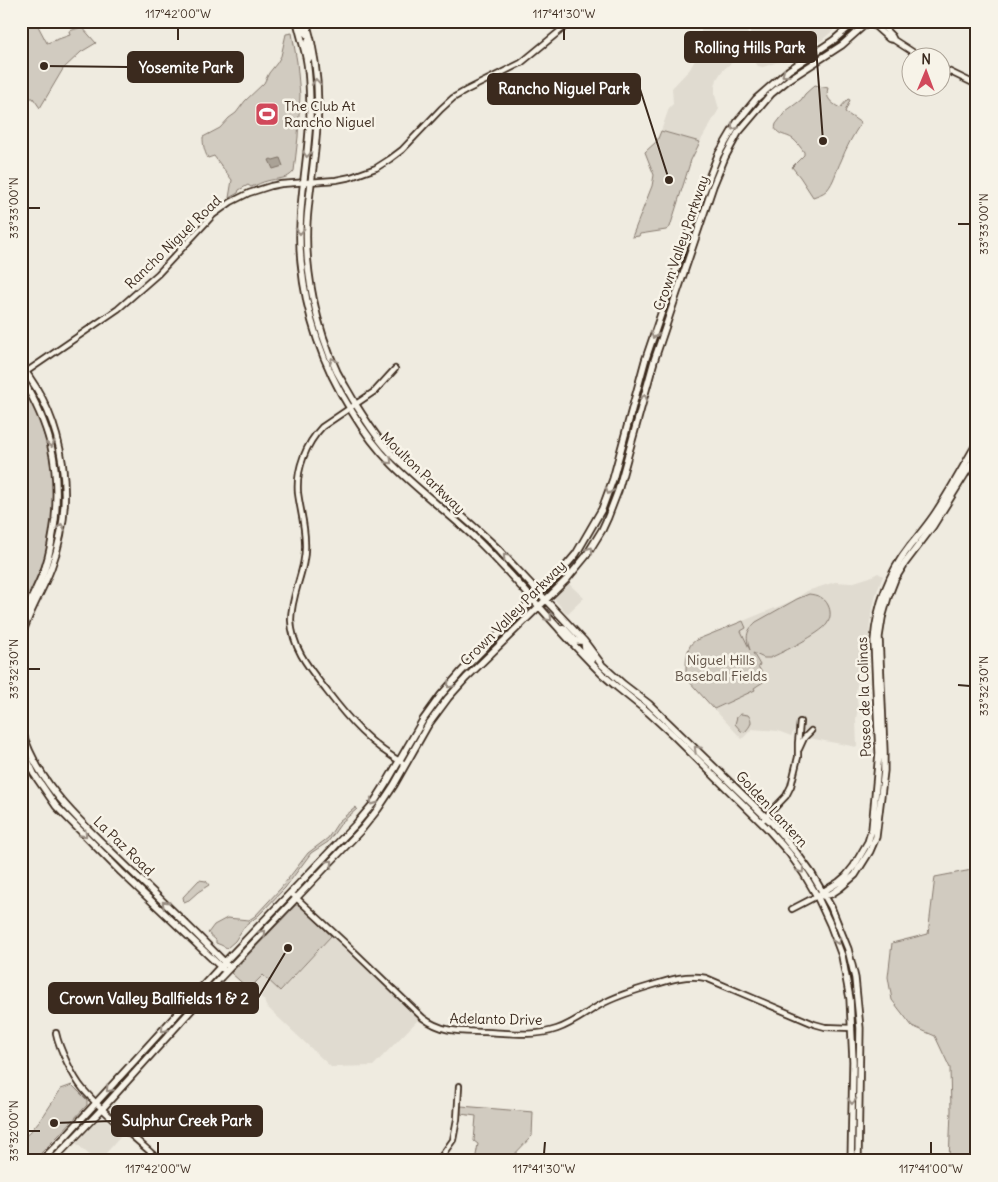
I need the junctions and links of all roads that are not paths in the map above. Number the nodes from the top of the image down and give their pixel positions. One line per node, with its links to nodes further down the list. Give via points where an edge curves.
1 (297, 21): 11 (main road, Moulton Parkway)
2 (302, 21): 8 (main road)
3 (306, 21): 8 (main road, Moulton Parkway)
4 (572, 21): 15 (street, Rancho Niguel Road, via 521,63 453,98 390,159 351,177)
5 (856, 21): 14 (main road, Crown Valley Parkway, one-way to 14, via 789,70)
6 (869, 21): 9 (street); 14 (main road, Crown Valley Parkway, via 842,45)
7 (877, 21): 9 (street)
8 (310, 36): 11 (main road); 15 (main road, Moulton Parkway, one-way to 8, via 317,105)
9 (894, 40): 10 (street)
10 (906, 48)
11 (307, 62): 16 (main road, Moulton Parkway, one-way to 16, via 310,117)
12 (950, 72): 13 (street)
13 (977, 84)
14 (768, 92): 17 (main road, Crown Valley Parkway, one-way to 17, via 756,99 738,121 718,155); 18 (main road, Crown Valley Parkway, via 725,157)
15 (311, 182): 16 (street, Rancho Niguel Road); 23 (main road, Moulton Parkway, one-way to 15, via 330,354 314,301 307,237)
16 (304, 183): 22 (street, Rancho Niguel Road, via 281,184 259,190 222,208 134,296 101,322); 24 (main road, Moulton Parkway, one-way to 24, via 300,248 307,303 323,358)
17 (689, 233): 18 (main road, via 691,236 680,268); 19 (main road, Crown Valley Parkway)
18 (683, 275): 19 (main road); 28 (main road, Crown Valley Parkway, one-way to 18, via 586,556 608,518)
19 (670, 289): 27 (main road, Crown Valley Parkway, one-way to 27, via 645,361 602,509 576,554)
20 (21, 366): 22 (main road)
21 (395, 369): 23 (street, via 375,391)
22 (23, 373): 31 (main road, one-way to 31, via 35,396 52,447 56,502 48,558); 33 (main road, one-way to 22, via 51,568 64,509 62,459 56,432 46,408)
23 (356, 404): 24 (street); 27 (main road, Moulton Parkway, one-way to 23, via 485,536 388,449)
24 (350, 408): 29 (main road, Moulton Parkway, one-way to 29, via 370,439 392,464 473,536); 44 (street, via 317,432 300,467 298,492 306,544 292,613 293,633 302,658 348,719 364,736)
25 (977, 443): 48 (main road, Paseo de la Colinas, via 938,509 895,568 882,598 874,641 879,762 870,836)
26 (977, 455): 48 (main road, Paseo de la Colinas, via 905,563 884,608 879,637 884,771 876,836 870,851)
27 (539, 593): 28 (main road, Golden Lantern); 29 (main road, Crown Valley Parkway)
28 (545, 599): 30 (main road, Crown Valley Parkway); 34 (main road, Golden Lantern)
29 (532, 600): 30 (main road, Golden Lantern); 44 (main road, Crown Valley Parkway, one-way to 44, via 441,695 422,720)
30 (538, 607): 32 (main road, Golden Lantern, one-way to 32); 45 (main road, Crown Valley Parkway, via 456,689 428,725)
31 (21, 621)
32 (560, 630): 34 (main road, via 564,628 576,641); 35 (main road, Golden Lantern)
33 (21, 638)
34 (584, 641): 35 (main road); 36 (main road, Golden Lantern, via 602,665)
35 (592, 664): 37 (main road, Golden Lantern)
36 (635, 692): 37 (main road); 39 (main road, Golden Lantern)
37 (645, 709): 39 (main road, via 652,709); 47 (main road, Golden Lantern)
38 (800, 722): 43 (street)
39 (671, 724): 46 (main road, Golden Lantern, one-way to 39)
40 (21, 728): 53 (main road, La Paz Road, one-way to 40, via 59,799 34,762)
41 (811, 731): 43 (street)
42 (21, 746): 53 (main road, La Paz Road, one-way to 53, via 34,774 61,810 121,872)
43 (798, 751): 46 (street, via 791,786)
44 (399, 761): 45 (street); 49 (main road, Crown Valley Parkway, one-way to 49, via 365,814)
45 (405, 764): 51 (main road, Crown Valley Parkway, one-way to 45, via 362,829)
46 (766, 817): 47 (street); 50 (main road, Golden Lantern, via 801,857)
47 (761, 822): 50 (main road, Golden Lantern, one-way to 50)
48 (859, 864): 50 (main road, Paseo de la Colinas)
49 (291, 893): 51 (street, Adelanto Drive); 53 (main road, Crown Valley Parkway)
50 (822, 895): 52 (street, Paseo de la Colinas); 55 (main road, Golden Lantern, via 848,949); 56 (main road, Golden Lantern, one-way to 56, via 849,987)
51 (297, 898): 54 (main road, Crown Valley Parkway, one-way to 51); 56 (street, Adelanto Drive, via 423,1018 446,1030 542,1032 562,1027 625,993 690,976 706,978 814,1024)
52 (792, 909)
53 (223, 965): 54 (main road, La Paz Road); 60 (main road, Crown Valley Parkway, one-way to 60)
54 (228, 970): 61 (main road, Crown Valley Parkway)
55 (856, 998): 56 (main road, via 856,1022); 58 (main road, Golden Lantern)
56 (852, 1028): 58 (main road, via 856,1030); 63 (main road, Golden Lantern, one-way to 63)
57 (56, 1033): 60 (street, via 81,1087)
58 (860, 1057): 62 (main road, Golden Lantern)
59 (459, 1086): 68 (street, via 458,1119 453,1140)
60 (96, 1103): 61 (street); 65 (main road, Crown Valley Parkway)
61 (102, 1109): 66 (main road, Crown Valley Parkway); 67 (street)
62 (858, 1128): 63 (main road); 64 (main road, Golden Lantern)
63 (851, 1138): 64 (main road); 69 (main road, Golden Lantern)
64 (858, 1144): 70 (main road, Golden Lantern)
65 (40, 1161)
66 (52, 1161)
67 (160, 1161)
68 (438, 1161)
69 (851, 1161)
70 (858, 1161)

